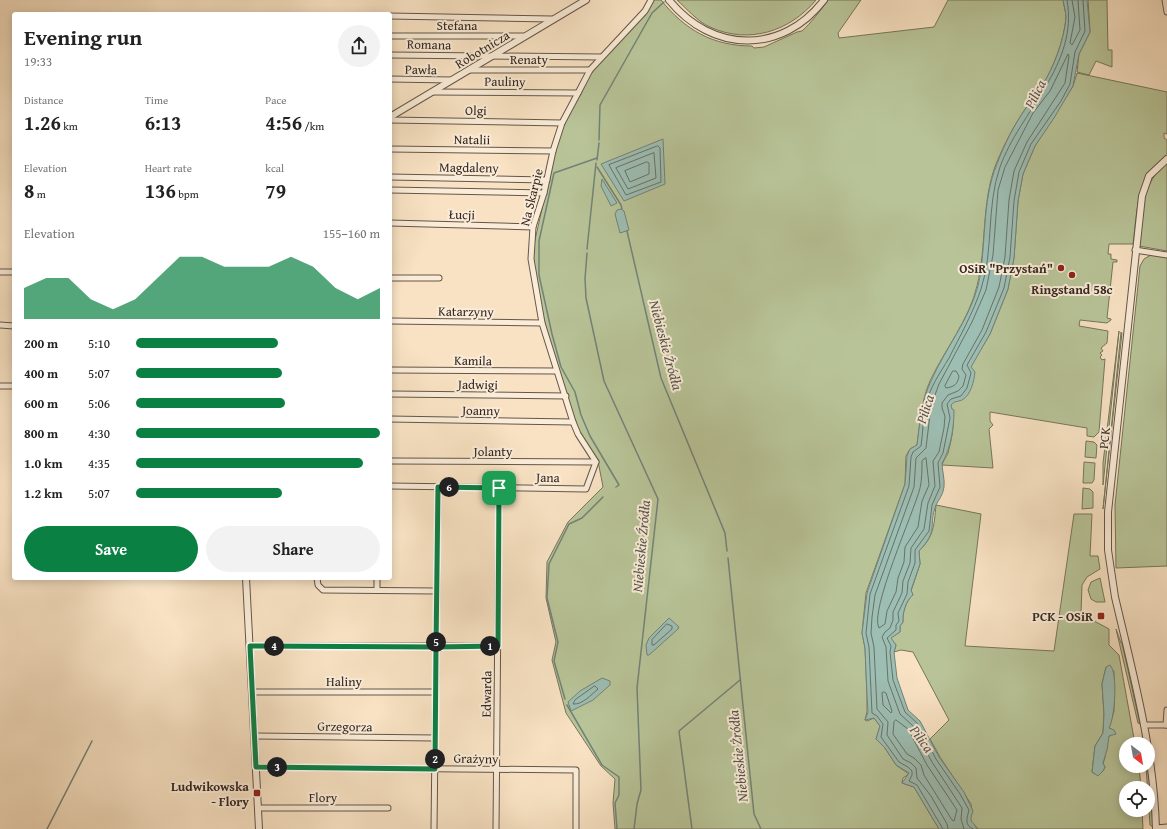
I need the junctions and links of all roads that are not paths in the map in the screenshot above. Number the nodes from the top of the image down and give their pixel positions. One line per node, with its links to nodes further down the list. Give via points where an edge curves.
1 (585, 0): 8 (street, Robotnicza)
2 (651, 0): 13 (street, Na Skarpie, via 645,11)
3 (669, 0): 4 (street, via 691,22 707,32 725,38 752,41 772,38 793,29 811,16)
4 (824, 0)
5 (1165, 0): 6 (street)
6 (1167, 12)
7 (392, 16): 8 (street)
8 (552, 19): 10 (street, Robotnicza)
9 (392, 36): 10 (street, Stefana)
10 (523, 36): 12 (street, Robotnicza)
11 (392, 55): 12 (street, Romana)
12 (492, 55): 13 (street, Romana); 14 (street, Robotnicza)
13 (601, 57): 15 (street, Na Skarpie)
14 (469, 70): 15 (street, Renaty); 17 (street, Robotnicza)
15 (590, 70): 19 (street, Na Skarpie)
16 (392, 79): 17 (street, Pawła)
17 (451, 80): 18 (street, Robotnicza)
18 (432, 92): 19 (street, Pauliny); 20 (street, Robotnicza)
19 (578, 93): 22 (street, Na Skarpie)
20 (392, 116)
21 (392, 120): 22 (street, Olgi)
22 (562, 123): 24 (street, Na Skarpie)
23 (392, 149): 24 (street, Natalii)
24 (553, 151): 27 (street, Na Skarpie)
25 (1167, 159): 32 (street, PCK, via 1156,168 1144,186)
26 (392, 177): 27 (street, Magdaleny)
27 (547, 180): 29 (street, Na Skarpie)
28 (392, 190): 29 (street)
29 (544, 193): 31 (street, Na Skarpie)
30 (392, 223): 31 (street, Łucji)
31 (533, 227): 39 (street, Na Skarpie, via 531,259)
32 (1135, 250): 33 (street); 66 (street, PCK, via 1107,530 1110,572)
33 (1167, 255)
34 (0, 272): 35 (street)
35 (12, 272)
36 (392, 278): 37 (street)
37 (439, 278)
38 (392, 321): 39 (street, Katarzyny)
39 (542, 323): 43 (street, Na Skarpie)
40 (0, 325): 41 (street)
41 (12, 326)
42 (392, 370): 43 (street, Kamila)
43 (556, 372): 47 (street, Na Skarpie)
44 (0, 386): 45 (street)
45 (12, 386)
46 (392, 394): 47 (street, Jadwigi)
47 (566, 396): 49 (street, Na Skarpie)
48 (392, 419): 49 (street, Joanny)
49 (573, 422): 51 (street, Na Skarpie)
50 (392, 461): 51 (street, Jolanty)
51 (596, 462): 54 (street, Jana, via 586,489)
52 (392, 486): 53 (street, Jana)
53 (438, 487): 54 (street, Jana); 59 (street)
54 (499, 488): 61 (street, Edwarda)
55 (246, 580): 60 (street)
56 (317, 580): 58 (street, via 323,590)
57 (377, 580): 58 (street)
58 (377, 590): 59 (street)
59 (436, 590): 62 (street)
60 (250, 646): 62 (street); 63 (street)
61 (498, 646): 62 (street); 72 (street, Edwarda)
62 (436, 647): 64 (street)
63 (252, 692): 64 (street, Haliny); 68 (street)
64 (435, 692): 69 (street)
65 (1167, 710): 67 (street)
66 (1144, 725): 67 (street); 75 (street, PCK, via 1155,796)
67 (1167, 725)
68 (255, 736): 69 (street, Grzegorza); 70 (street)
69 (435, 738): 71 (street)
70 (256, 767): 71 (street, Grażyny); 73 (street)
71 (435, 769): 72 (street, Grażyny); 78 (street)
72 (496, 770): 79 (street, Edwarda); 80 (street, Grażyny, via 576,770)
73 (258, 808): 74 (street, Flory); 77 (street)
74 (388, 808)
75 (1156, 828): 76 (street)
76 (1167, 828)
77 (259, 829)
78 (434, 829)
79 (496, 829)
80 (576, 829)

